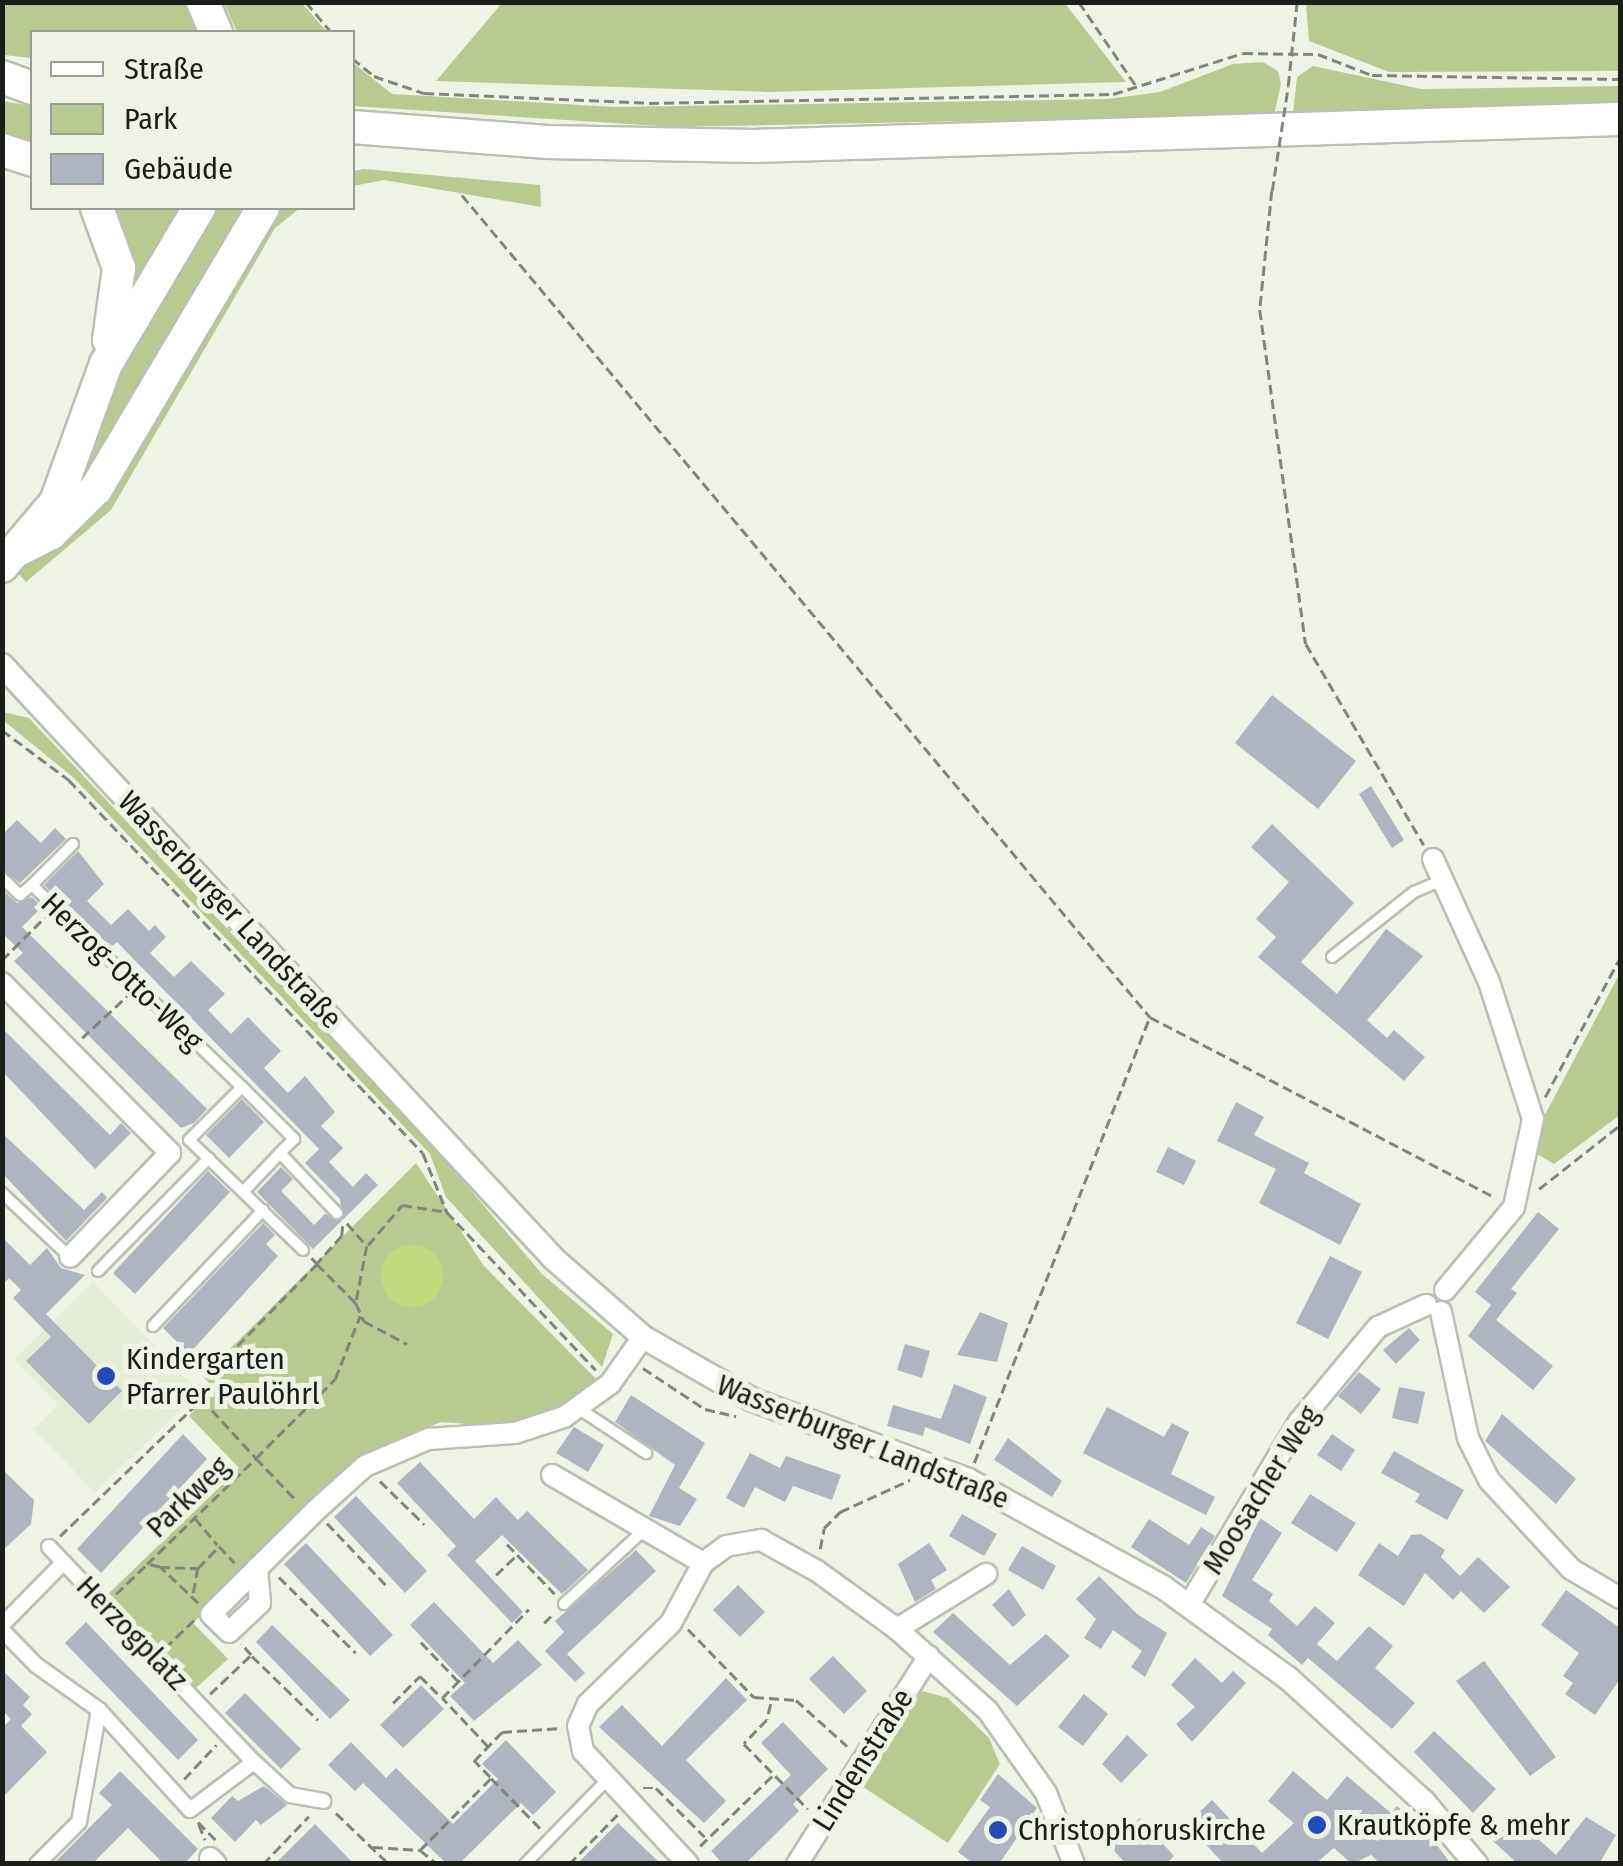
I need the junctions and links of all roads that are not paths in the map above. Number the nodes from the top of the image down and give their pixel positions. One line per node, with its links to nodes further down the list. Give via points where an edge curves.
1 (203, 2): 2 (highway)
2 (215, 30)
3 (2, 76): 5 (highway)
4 (2, 90): 6 (highway)
5 (30, 90)
6 (30, 91)
7 (1620, 118): 9 (highway, via 900,144 664,146)
8 (355, 128): 9 (highway)
9 (438, 135): 10 (highway)
10 (355, 146)
11 (2, 150): 12 (highway)
12 (30, 159)
13 (98, 210): 16 (highway, via 119,268)
14 (198, 210): 16 (highway)
15 (262, 210): 17 (highway, via 96,488 51,533)
16 (106, 364): 17 (highway, via 68,478)
17 (11, 558)
18 (2, 666): 40 (street, Wasserburger Landstraße, via 554,1259)
19 (73, 844): 23 (lane)
20 (1433, 859): 22 (street)
21 (2, 878): 23 (lane, Herzog-Otto-Weg, via 20,895)
22 (1443, 880): 24 (lane, via 1414,892); 38 (street, via 1489,982 1533,1119 1514,1207 1445,1290 1450,1303)
23 (32, 884): 26 (lane, Herzog-Otto-Weg)
24 (1332, 956)
25 (2, 983): 28 (street)
26 (242, 1086): 27 (lane); 29 (lane, Herzog-Otto-Weg, via 294,1139)
27 (189, 1140): 28 (lane); 30 (lane)
28 (170, 1153): 36 (street)
29 (280, 1153): 31 (lane); 34 (lane)
30 (209, 1158): 31 (lane); 37 (lane)
31 (244, 1191): 33 (lane)
32 (2, 1193): 36 (lane)
33 (263, 1210): 35 (lane); 39 (lane)
34 (337, 1212)
35 (303, 1250)
36 (70, 1257)
37 (98, 1271)
38 (1434, 1309): 49 (street, via 1468,1438 1489,1480 1571,1569); 51 (street, Moosacher Weg, via 1378,1327 1299,1422)
39 (152, 1326)
40 (642, 1338): 41 (street, via 610,1384); 51 (street, Wasserburger Landstraße, via 752,1400 968,1480 1081,1537)
41 (578, 1408): 42 (lane); 54 (street, via 516,1433 428,1439 364,1466 256,1569 260,1602)
42 (646, 1453)
43 (552, 1475): 44 (street)
44 (645, 1530): 47 (street); 50 (lane)
45 (49, 1547): 46 (street, Herzogplatz)
46 (64, 1562): 52 (street, Herzogplatz); 57 (street, Herzogplatz)
47 (703, 1563): 53 (street, Lindenstraße, via 726,1546 760,1540); 58 (street, via 676,1617 588,1704 578,1726 583,1751)
48 (986, 1574): 53 (street)
49 (1620, 1598)
50 (564, 1604)
51 (1189, 1604): 65 (street, Wasserburger Landstraße, via 1288,1678 1424,1802)
52 (2, 1628): 56 (street, Herzogplatz, via 36,1665)
53 (898, 1629): 55 (street, Lindenstraße)
54 (229, 1632)
55 (929, 1656): 63 (street, Lindenstraße); 64 (street, Lindenstraße, via 988,1711 1041,1786)
56 (99, 1710): 57 (street, Herzogplatz, via 190,1810); 61 (street, via 79,1822)
57 (254, 1762): 59 (street, Herzogplatz, via 290,1795)
58 (609, 1778): 60 (street, via 636,1795); 62 (lane)
59 (324, 1801)
60 (692, 1862)
61 (37, 1864)
62 (524, 1864)
63 (797, 1864)
64 (1074, 1864)
65 (1476, 1864)

